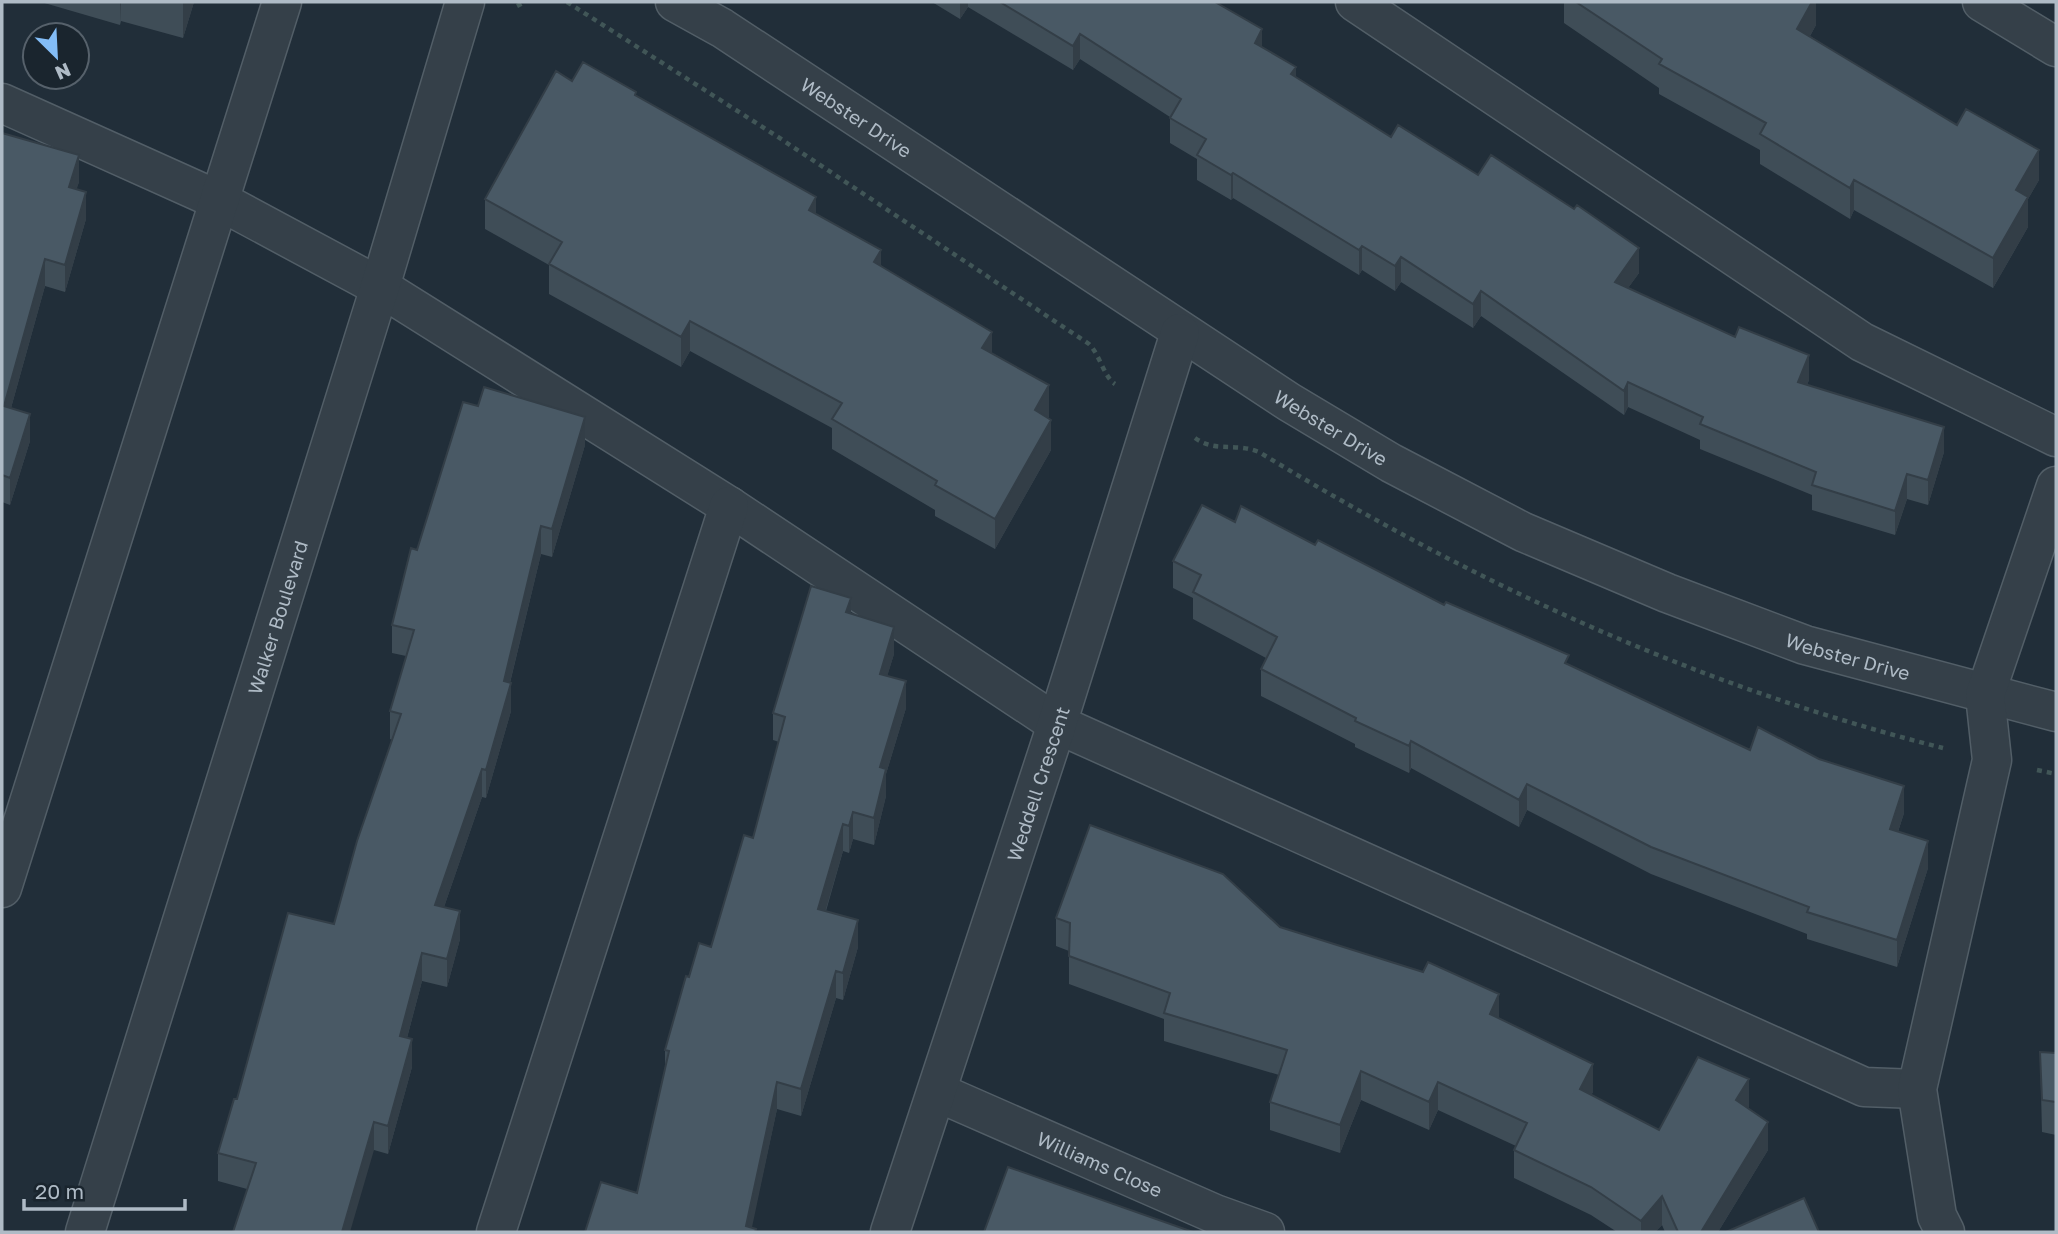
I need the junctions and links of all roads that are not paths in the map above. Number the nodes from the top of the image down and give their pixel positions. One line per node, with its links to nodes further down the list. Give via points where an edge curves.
1 (282, 2): 8 (street)
2 (465, 2): 9 (street, Walker Boulevard)
3 (675, 2): 10 (street, Webster Drive, via 722,28)
4 (1355, 2): 11 (street, via 1862,342)
5 (1982, 2): 6 (street)
6 (2056, 47)
7 (2, 103): 8 (street)
8 (220, 201): 9 (street); 17 (street)
9 (380, 287): 13 (street); 20 (street, Walker Boulevard)
10 (1180, 333): 14 (street, Webster Drive, via 1391,463 1523,532 1805,645); 16 (street, Weddell Crescent)
11 (2056, 437)
12 (2056, 486): 14 (street)
13 (729, 506): 16 (street); 21 (street)
14 (1986, 695): 15 (street, Webster Drive); 18 (street, via 1992,761)
15 (2056, 712)
16 (1057, 724): 18 (street, via 1864,1087); 19 (street, Weddell Crescent)
17 (2, 888)
18 (1917, 1089): 24 (street, via 1937,1216)
19 (937, 1092): 22 (street, Weddell Crescent); 23 (street, Williams Close)
20 (85, 1232)
21 (496, 1232)
22 (890, 1232)
23 (1265, 1232)
24 (1945, 1232)

